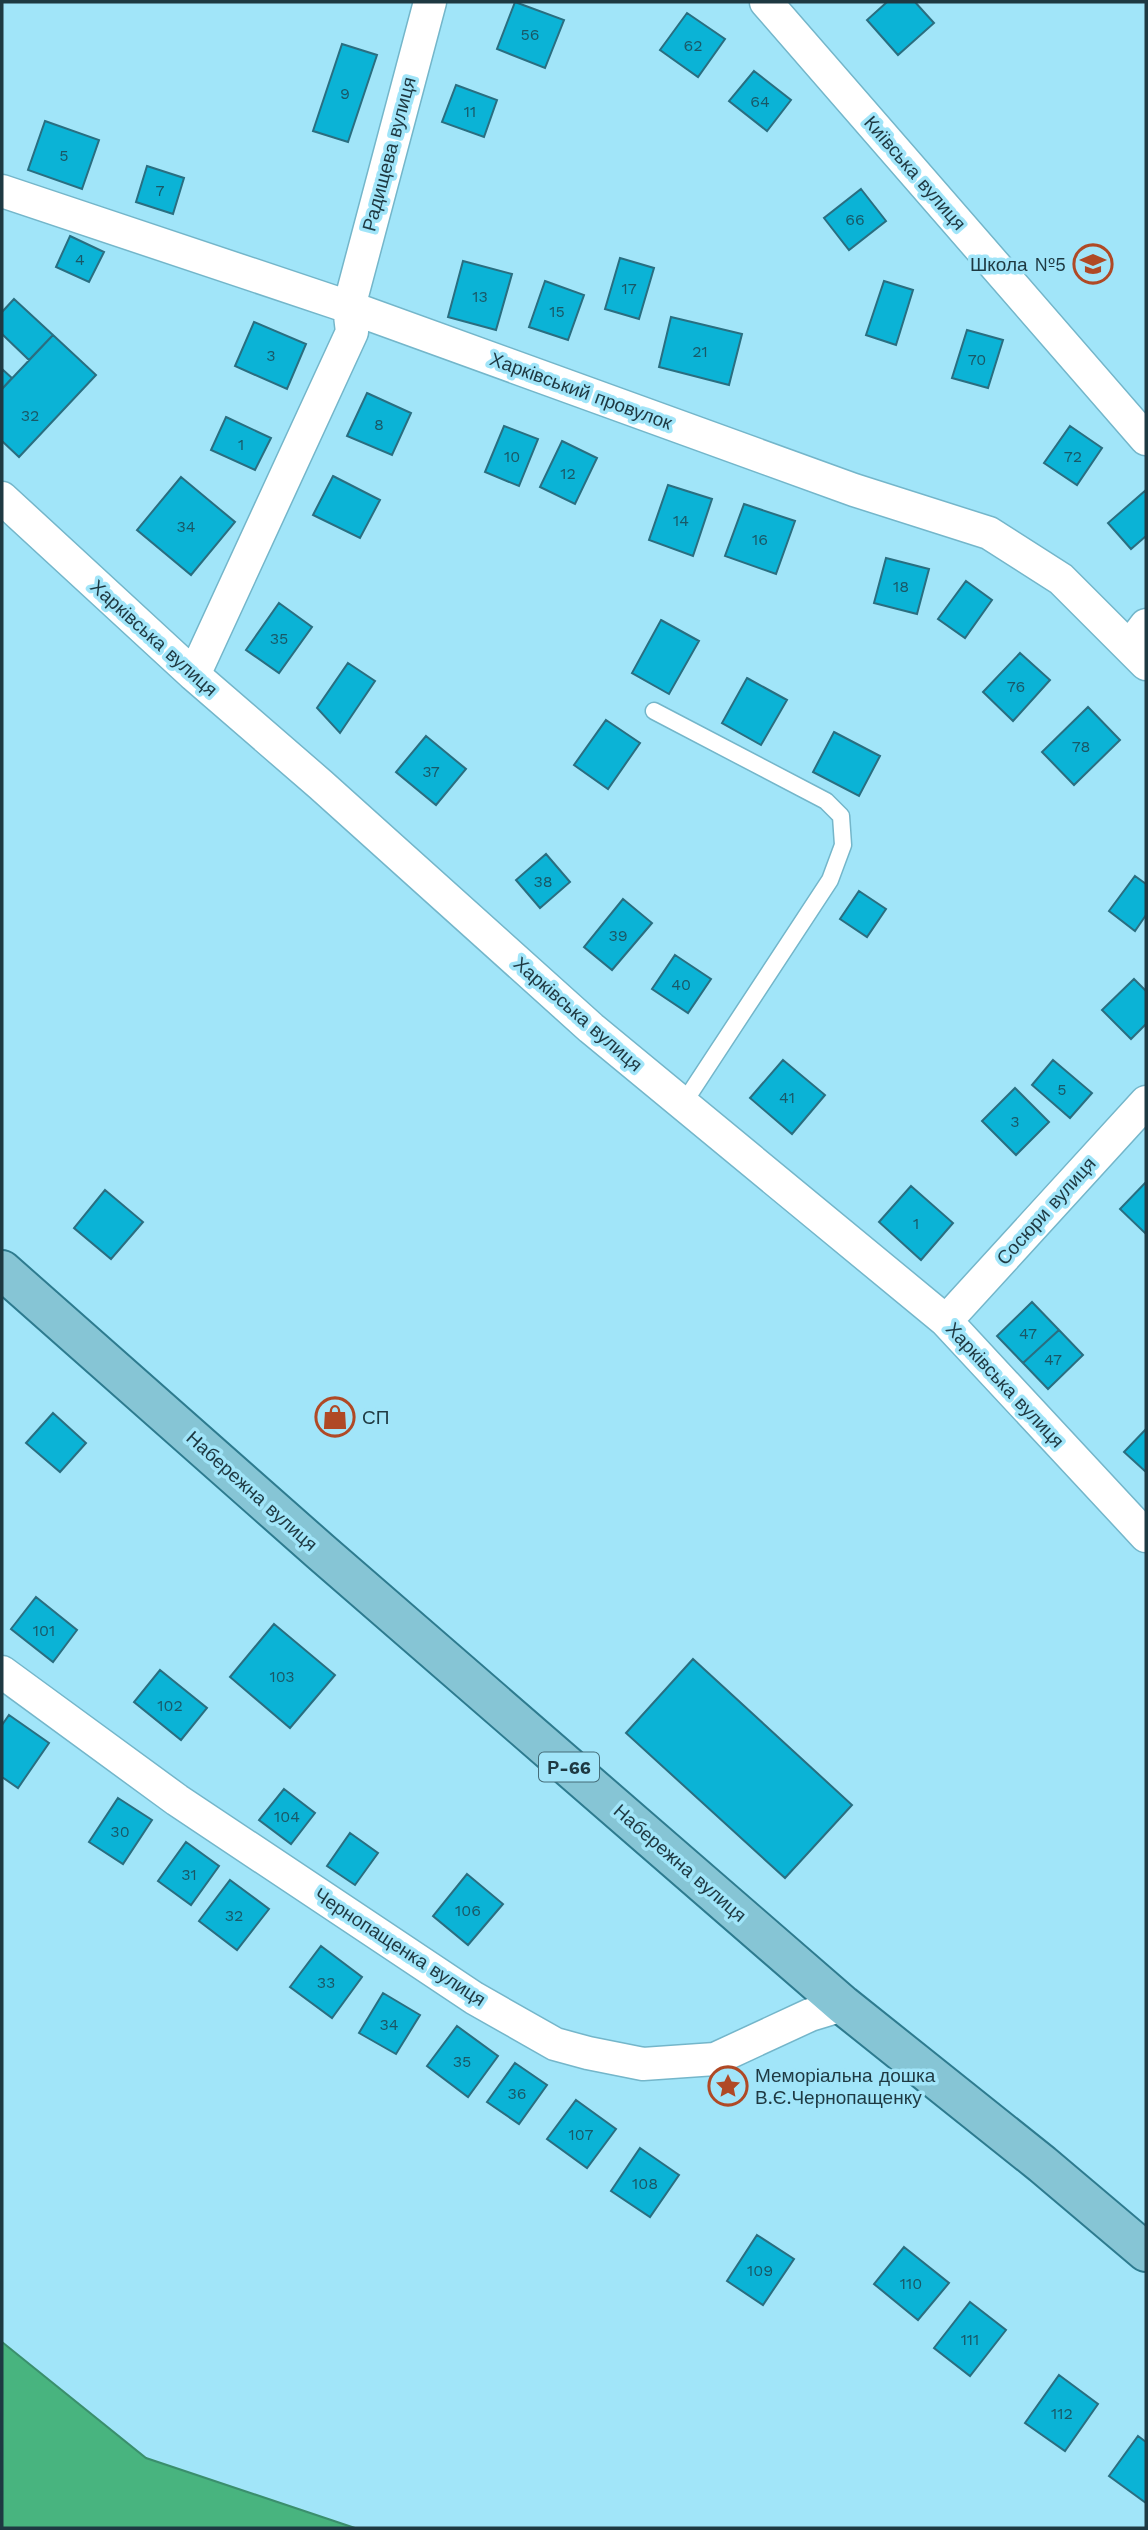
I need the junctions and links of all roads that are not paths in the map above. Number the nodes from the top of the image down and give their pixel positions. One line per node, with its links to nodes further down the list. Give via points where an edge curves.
1 (430, 2): 4 (street, Радищева вулиця)
2 (766, 2): 5 (street, Київська вулиця)
3 (2, 191): 4 (street, Харківський провулок)
4 (349, 307): 7 (street, Харківський провулок, via 854,490 989,533 1061,579); 8 (street, Радищева вулиця, via 352,332)
5 (1146, 439)
6 (2, 498): 8 (street, Харківська вулиця)
7 (1140, 645)
8 (194, 675): 11 (street, Харківська вулиця, via 591,1028)
9 (654, 711): 11 (lane, via 826,801 841,816 843,845 830,880)
10 (1146, 1102): 13 (street, Сосюри вулиця)
11 (683, 1104): 13 (street, Харківська вулиця)
12 (2, 1270): 16 (main road, Набережна вулиця / Р-66, via 331,1562)
13 (946, 1321): 14 (street, Харківська вулиця)
14 (1146, 1536)
15 (2, 1672): 16 (street, Чернопащенка вулиця, via 189,1807 474,1998 555,2044 643,2064 715,2059)
16 (843, 2004): 17 (main road, Набережна вулиця / Р-66)
17 (1146, 2252)

